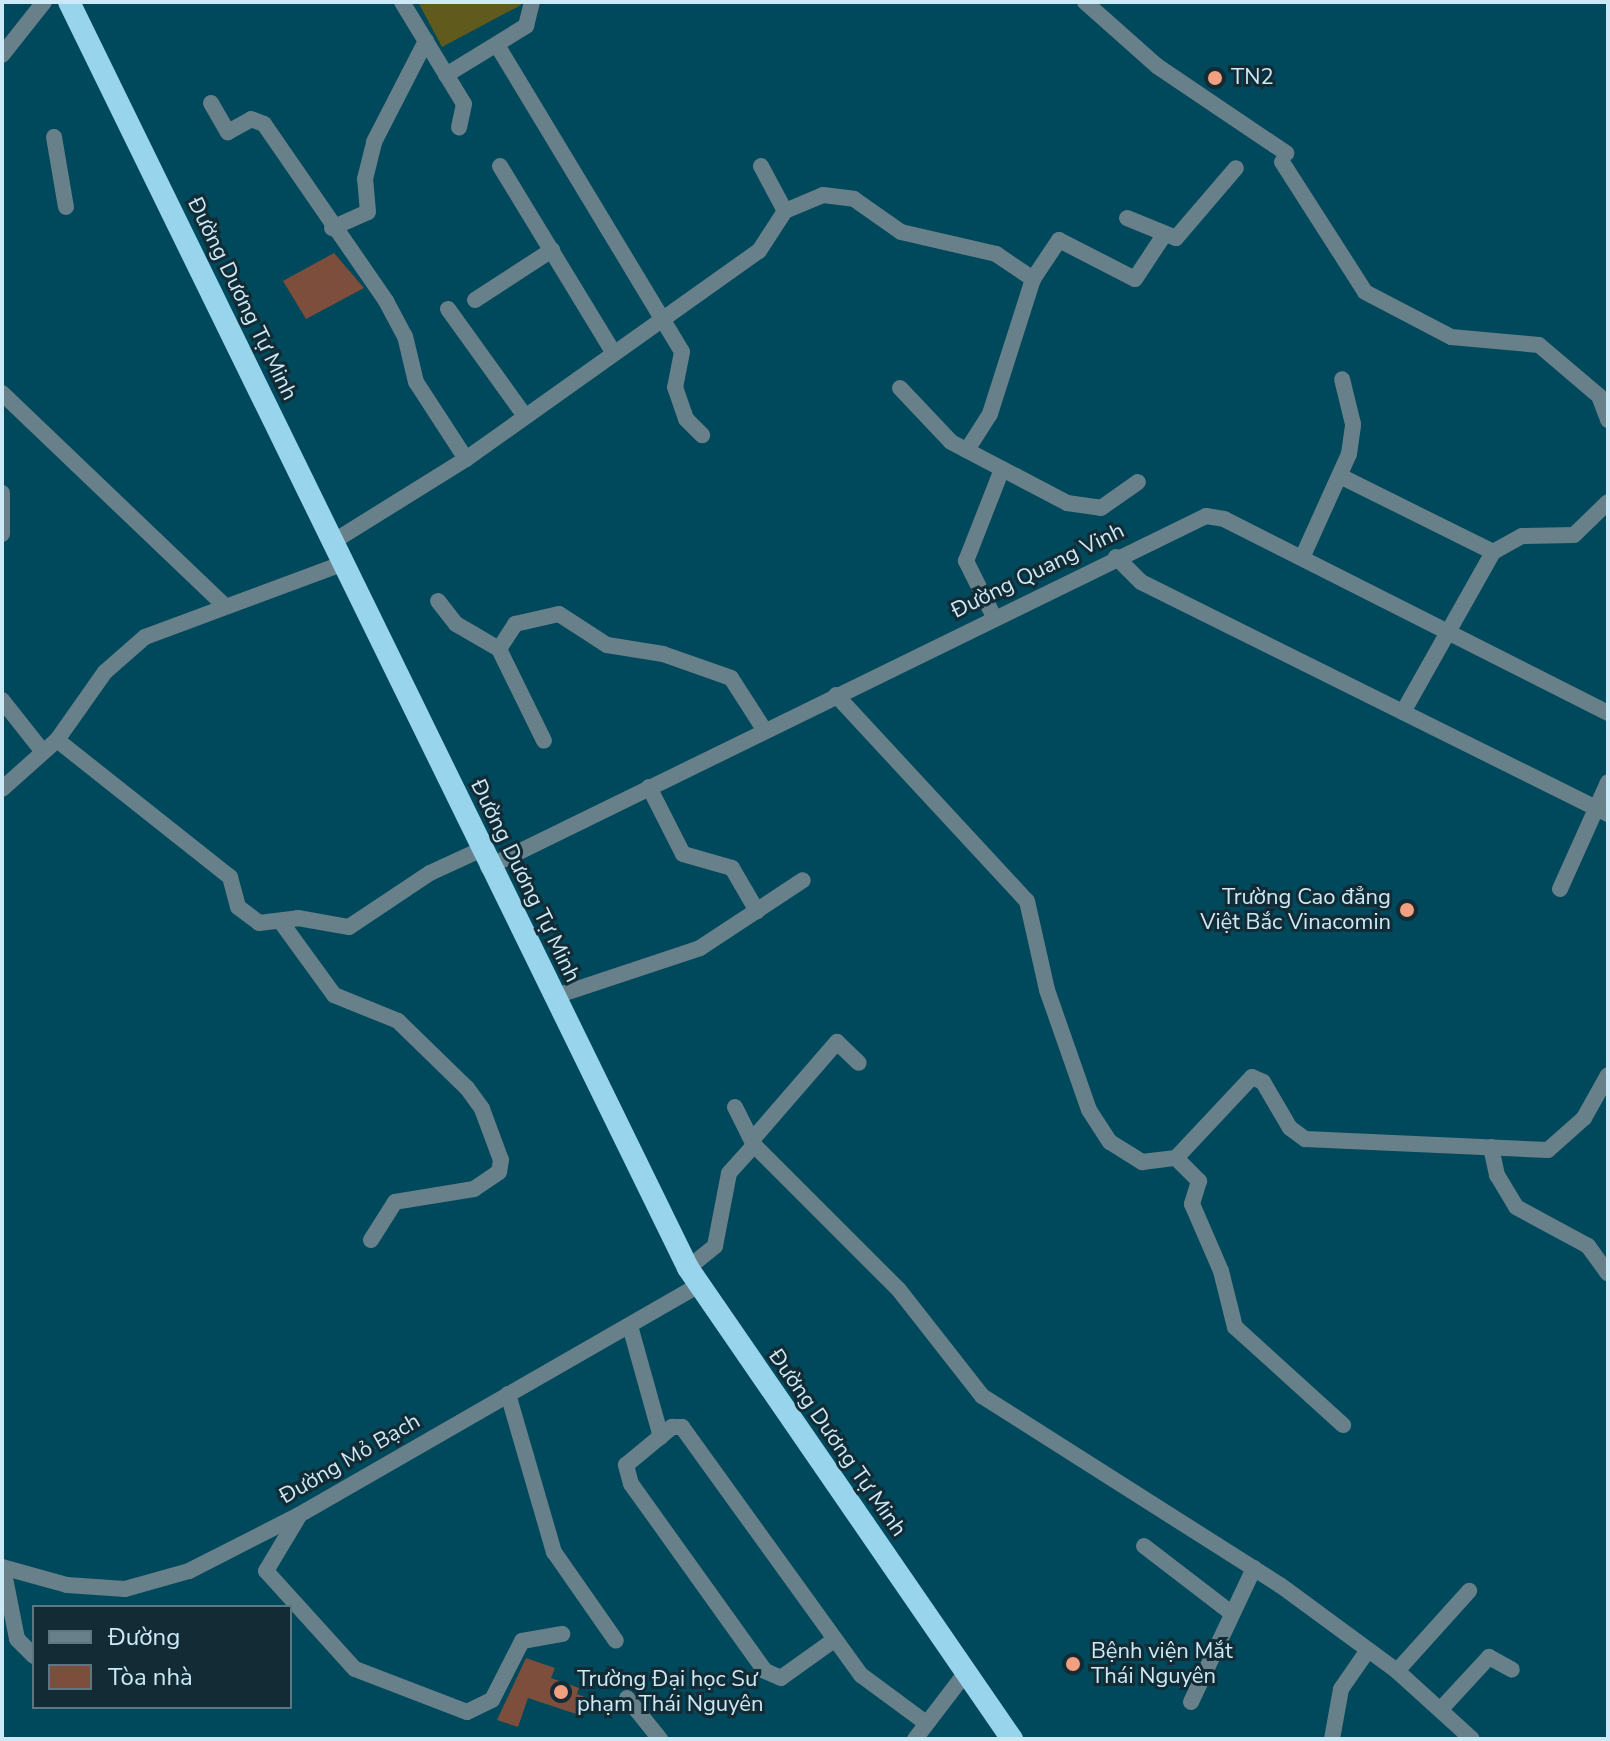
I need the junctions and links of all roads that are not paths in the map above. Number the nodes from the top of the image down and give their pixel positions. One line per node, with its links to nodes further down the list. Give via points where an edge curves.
1 (44, 2): 8 (street)
2 (69, 2): 41 (highway, Đường Dương Tự Minh)
3 (402, 2): 6 (street)
4 (532, 2): 7 (street, via 526,26)
5 (1085, 2): 31 (street, via 1157,66 1284,158 1365,292 1451,337 1539,345 1599,396)
6 (426, 41): 9 (street); 19 (street, via 374,142 365,179 370,209)
7 (497, 45): 9 (street); 25 (street)
8 (2, 55)
9 (446, 75): 11 (street, via 464,104)
10 (211, 103): 19 (street, via 228,132 251,119 264,124)
11 (459, 127)
12 (54, 137): 16 (street)
13 (500, 166): 21 (street)
14 (761, 166): 17 (street)
15 (1236, 168): 20 (street, via 1182,234)
16 (66, 207)
17 (785, 211): 22 (street, via 823,195 854,199 901,232 996,254); 25 (street, via 759,251)
18 (1127, 218): 20 (street)
19 (332, 228): 34 (street, via 386,301 405,336 416,382)
20 (1164, 235): 22 (street, via 1135,279 1059,240)
21 (552, 250): 23 (street); 26 (street)
22 (1033, 279): 33 (street, via 990,414)
23 (475, 300)
24 (448, 309): 30 (street)
25 (661, 316): 26 (street); 32 (street, via 682,352 678,397 691,428)
26 (613, 352): 30 (street)
27 (1342, 379): 36 (street, via 1353,424)
28 (900, 388): 33 (street, via 936,429)
29 (2, 393): 47 (street)
30 (525, 416): 34 (street)
31 (1608, 420)
32 (702, 435)
33 (967, 450): 35 (street)
34 (466, 459): 41 (street)
35 (1002, 469): 37 (street, via 1087,508 1112,503); 48 (street, via 966,561)
36 (1340, 476): 42 (street); 44 (street)
37 (1138, 482)
38 (2, 493): 40 (street)
39 (1608, 502): 42 (street, via 1574,535 1522,536)
40 (2, 534)
41 (331, 543): 45 (highway, Đường Dương Tự Minh)
42 (1493, 552): 49 (street)
43 (1116, 557): 44 (street, Đường Quang Vinh, via 1206,516); 48 (street, Đường Quang Vinh); 53 (street, via 1141,582)
44 (1302, 558): 49 (street, Đường Quang Vinh)
45 (341, 564): 47 (street); 63 (highway, Đường Dương Tự Minh)
46 (438, 601): 50 (street, via 456,624)
47 (225, 606): 56 (street, via 145,637 105,672)
48 (994, 617): 51 (street, Đường Quang Vinh)
49 (1446, 632): 53 (street); 54 (street, Đường Quang Vinh)
50 (499, 649): 55 (street, via 515,624 559,614 607,645 663,654 731,678); 57 (street)
51 (836, 695): 55 (street, Đường Quang Vinh); 74 (street, via 1027,901 1074,1073 1110,1142 1142,1162)
52 (2, 700): 58 (street)
53 (1403, 712): 62 (street)
54 (1608, 713)
55 (765, 731): 60 (street, Đường Quang Vinh)
56 (57, 740): 58 (street); 67 (street, Đường Quang Vinh, via 230,877 244,914 259,923)
57 (544, 741)
58 (43, 752): 61 (street)
59 (1608, 782): 62 (street)
60 (649, 787): 63 (street, Đường Quang Vinh); 66 (street, via 683,854 732,868)
61 (2, 789)
62 (1602, 811): 65 (street)
63 (484, 859): 67 (street, Đường Quang Vinh, via 430,873 349,927 308,918); 68 (highway, Đường Dương Tự Minh)
64 (803, 880): 66 (street)
65 (1560, 889)
66 (757, 911): 68 (street, via 700,948)
67 (281, 922): 75 (street, via 334,995 398,1021 467,1088 482,1109 501,1160 499,1172 474,1189 395,1202 381,1216)
68 (553, 997): 77 (highway, Đường Dương Tự Minh)
69 (859, 1063): 72 (street, Đường Mỏ Bạch, via 837,1042)
70 (1608, 1075): 73 (street, via 1584,1118 1555,1149)
71 (735, 1107): 72 (street)
72 (753, 1143): 77 (street, Đường Mỏ Bạch, via 729,1173 715,1246); 85 (street, via 899,1290 982,1396)
73 (1491, 1147): 74 (street, via 1305,1139 1290,1128 1263,1082 1252,1077); 76 (street, via 1508,1197 1588,1246)
74 (1176, 1158): 80 (street, via 1199,1181 1192,1204 1221,1271 1235,1327)
75 (371, 1240)
76 (1608, 1274)
77 (693, 1277): 78 (street, Đường Mỏ Bạch); 94 (highway, Đường Dương Tự Minh)
78 (630, 1326): 79 (street, Đường Mỏ Bạch); 81 (street)
79 (508, 1394): 82 (street, Đường Mỏ Bạch); 90 (street, via 554,1552)
80 (1343, 1425)
81 (661, 1437): 89 (street, via 672,1427 687,1433); 89 (street, via 626,1465 624,1474 765,1671 781,1678)
82 (299, 1515): 84 (street, Đường Mỏ Bạch, via 189,1571 125,1589 67,1585); 88 (street, via 266,1571 355,1669 467,1712 492,1700 522,1641)
83 (1144, 1546): 87 (street)
84 (3, 1568): 92 (street, via 17,1639)
85 (1254, 1568): 87 (street); 91 (street)
86 (1469, 1591): 95 (street)
87 (1230, 1612): 97 (street)
88 (562, 1634)
89 (834, 1640): 99 (street, via 870,1684)
90 (616, 1641)
91 (1368, 1650): 95 (street); 103 (street, via 1341,1689)
92 (32, 1654)
93 (1512, 1670): 98 (street, via 1489,1657)
94 (967, 1671): 99 (street); 102 (highway, Đường Dương Tự Minh)
95 (1397, 1671): 98 (street)
96 (627, 1698): 100 (street)
97 (1191, 1702)
98 (1441, 1709): 104 (street)
99 (926, 1723): 101 (street)
100 (660, 1739)
101 (915, 1739)
102 (1012, 1739)
103 (1332, 1739)
104 (1472, 1739)

